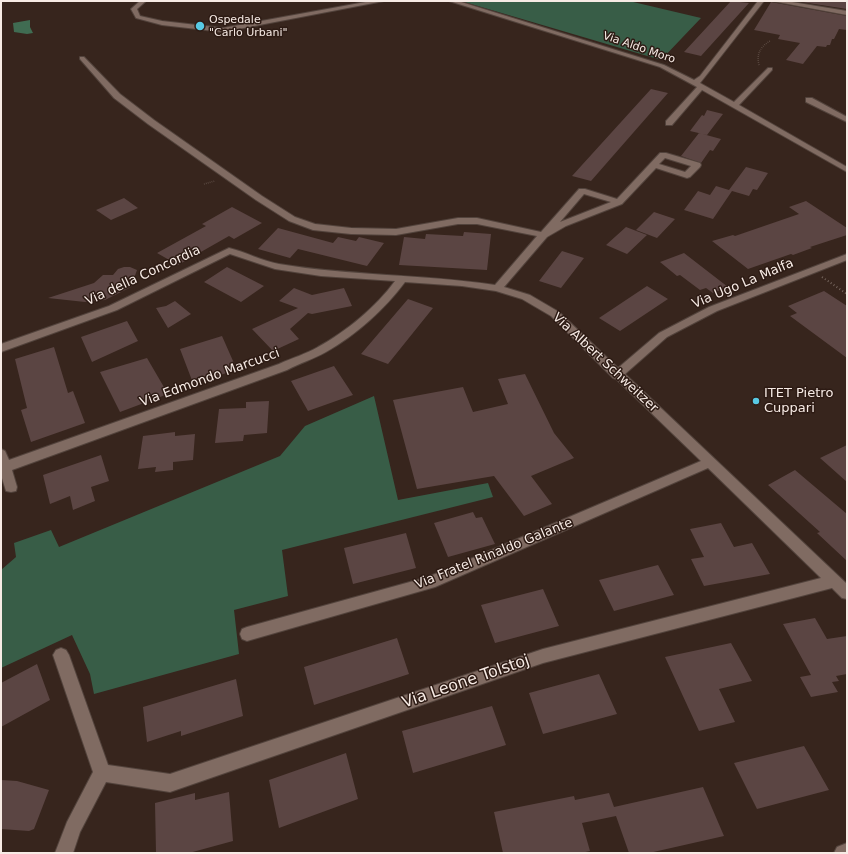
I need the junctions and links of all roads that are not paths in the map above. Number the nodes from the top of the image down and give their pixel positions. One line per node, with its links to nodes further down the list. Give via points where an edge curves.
1 (373, 1): 2 (street); 6 (street, via 223,30 146,20 138,17 134,9)
2 (381, 1)
3 (452, 1): 10 (street, Via Aldo Moro, via 662,66)
4 (761, 1): 10 (street)
5 (775, 1): 7 (street)
6 (140, 3)
7 (847, 14)
8 (82, 58): 18 (street, via 117,96 292,219 313,227 396,232 458,221 476,221)
9 (770, 69): 12 (street)
10 (698, 84): 12 (street, Via Aldo Moro); 14 (street)
11 (809, 100): 13 (street)
12 (734, 105): 16 (street, Via Aldo Moro)
13 (847, 120)
14 (669, 123)
15 (654, 165): 17 (street)
16 (847, 170)
17 (619, 202): 18 (street, via 563,224); 18 (street, via 582,191)
18 (544, 235): 22 (street)
19 (228, 252): 21 (street, Via Albert Schweitzer, via 275,266 321,274); 23 (street, Via della Concordia, via 113,308)
20 (847, 257): 24 (street, Via Ugo La Malfa, via 713,309 663,335)
21 (402, 279): 22 (street, Via Albert Schweitzer); 27 (street, Via Edmondo Marcucci, via 394,291 358,322 325,347 290,364)
22 (497, 288): 24 (street, Via Albert Schweitzer, via 526,297 555,314)
23 (1, 348)
24 (617, 375): 26 (street, Via Albert Schweitzer)
25 (1, 454): 27 (street)
26 (711, 462): 29 (street, Via Albert Schweitzer); 31 (street, Via Fratel Rinaldo Galante, via 430,583)
27 (5, 467): 28 (street)
28 (11, 487)
29 (833, 581): 30 (street, Via Albert Schweitzer); 33 (street, Via Leone Tolstoj, via 543,656 170,783)
30 (847, 593)
31 (247, 634)
32 (61, 655): 33 (street)
33 (102, 773): 35 (street, via 73,828)
34 (847, 852): 36 (street)
35 (64, 853)
36 (843, 853)

